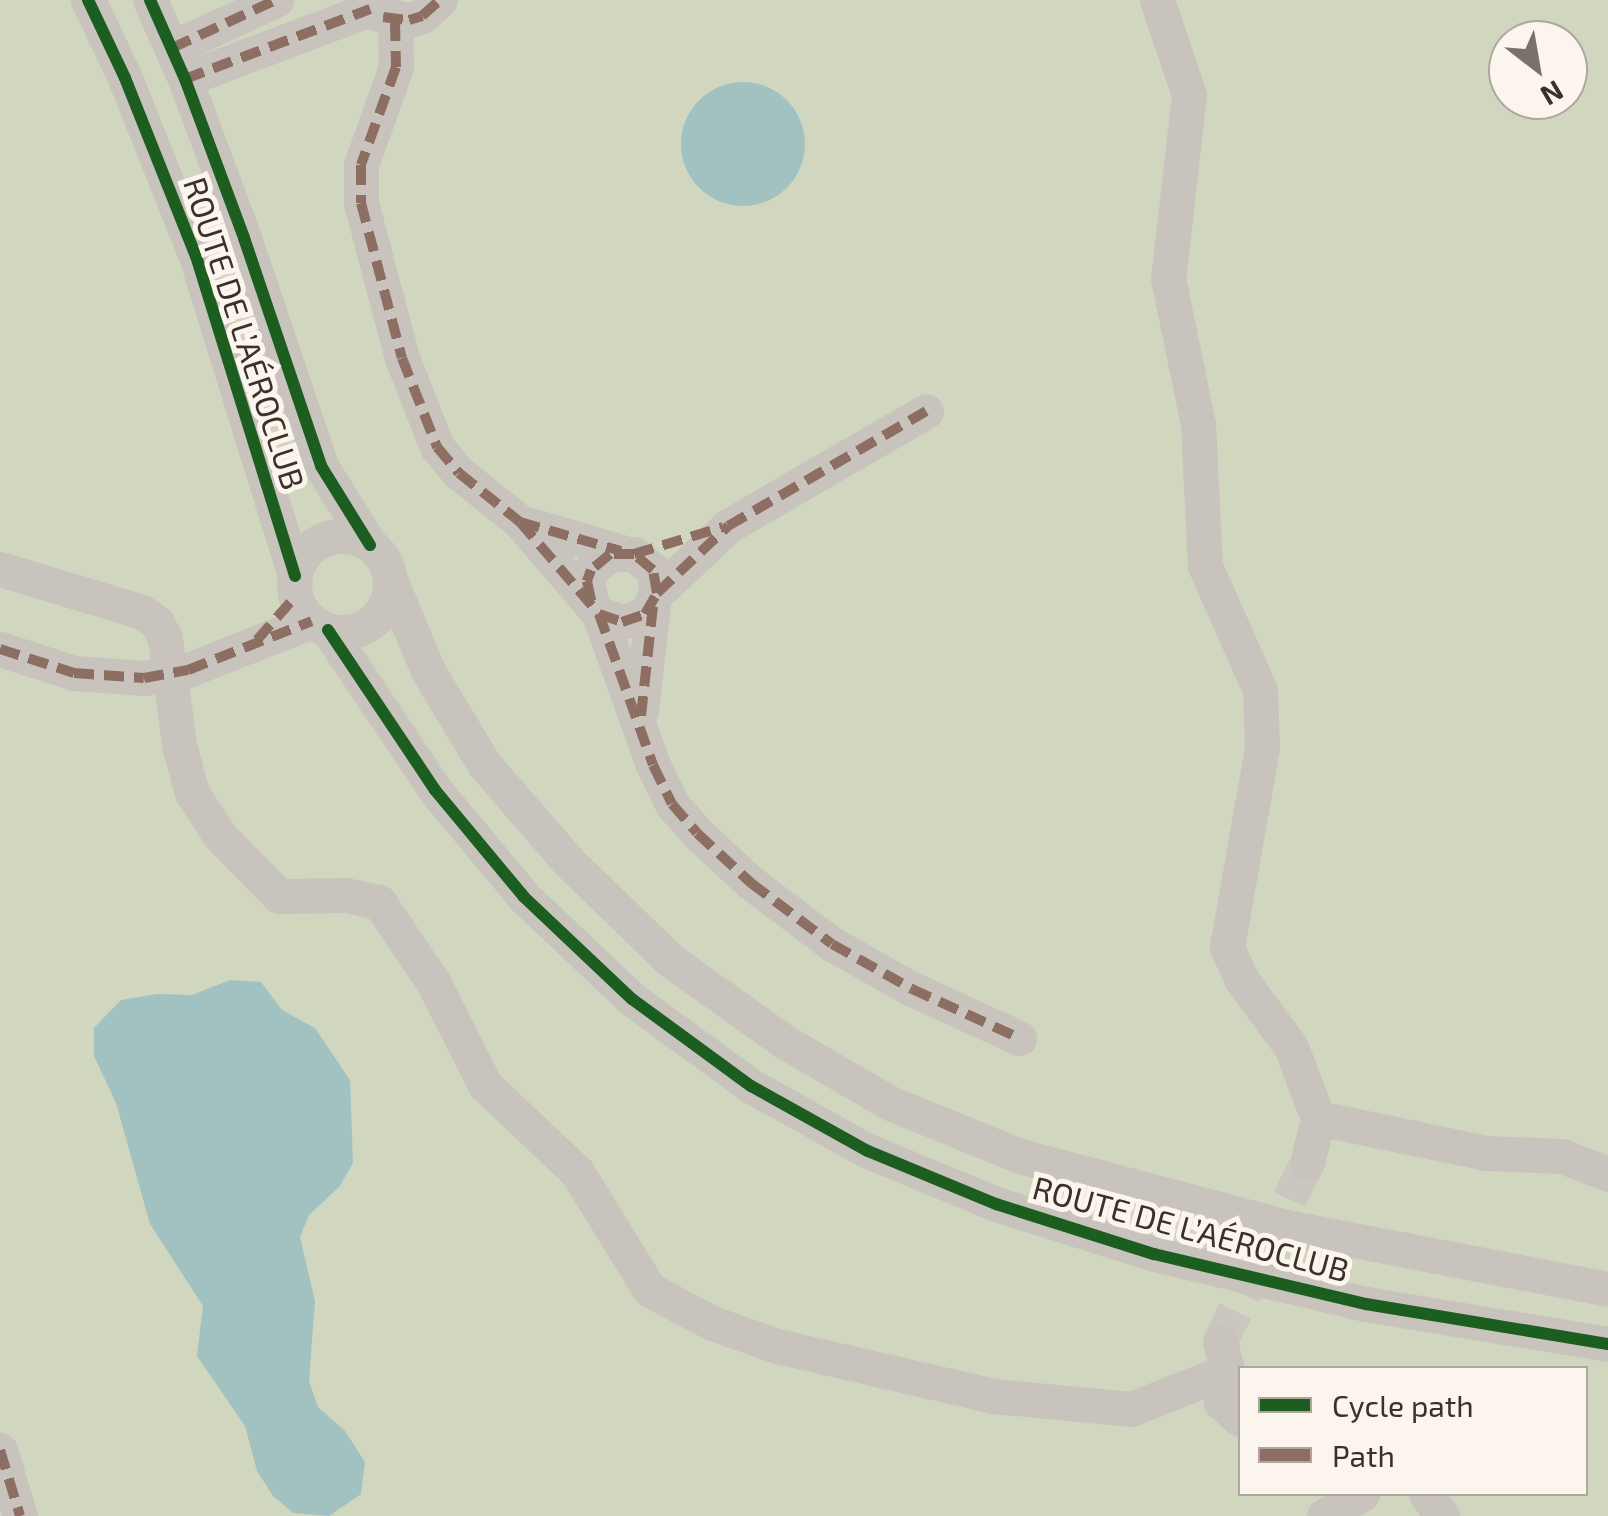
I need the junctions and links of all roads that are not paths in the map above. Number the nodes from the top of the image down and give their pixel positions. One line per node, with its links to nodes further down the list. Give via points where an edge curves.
1 (88, 0): 16 (street, ROUTE DE L’AÉROCLUB, via 196,256)
2 (150, 0): 7 (street, ROUTE DE L’AÉROCLUB)
3 (276, 0): 7 (street)
4 (440, 0): 6 (street, via 422,16)
5 (1157, 0): 22 (street, via 1189,95 1168,278 1198,424 1205,566 1260,690 1262,748 1226,947 1291,1047)
6 (376, 10): 7 (street); 9 (street, via 396,67 361,166 372,257 437,447)
7 (179, 63): 11 (street, ROUTE DE L’AÉROCLUB, via 321,466)
8 (926, 411): 10 (street)
9 (520, 522): 12 (street); 17 (street)
10 (728, 526): 12 (street); 15 (street)
11 (370, 545): 14 (street, via 381,554); 16 (street, via 356,538 324,540 300,560)
12 (628, 553): 15 (street, via 653,570); 17 (street, via 610,554 592,570)
13 (0, 569): 19 (street, via 149,615 166,638)
14 (391, 582): 16 (street, via 372,622 343,632); 25 (street, ROUTE DE L’AÉROCLUB, via 428,671 484,764 568,861 670,960 785,1042 890,1103 1020,1156 1304,1231)
15 (654, 599): 17 (street, via 645,614 622,622); 20 (street)
16 (307, 606): 19 (street, via 254,644); 26 (street, ROUTE DE L’AÉROCLUB, via 435,790 524,897 647,1010 751,1086 868,1151 996,1204 1154,1254 1366,1304)
17 (595, 609): 20 (street)
18 (0, 650): 19 (street, via 114,679)
19 (170, 674): 27 (street, via 192,793 220,836 279,896 346,894 379,902 433,982 484,1085 588,1185 650,1290 712,1324 777,1346 994,1396 1131,1409 1223,1356 1221,1402)
20 (640, 722): 21 (street, via 672,804 751,883 832,944)
21 (1019, 1038)
22 (1318, 1118): 23 (street); 24 (street, via 1485,1153 1562,1156)
23 (1308, 1163)
24 (1608, 1174)
25 (1608, 1290)
26 (1608, 1344)
27 (1238, 1418)
28 (0, 1450): 30 (street)
29 (1359, 1496): 31 (street)
30 (20, 1516)
31 (1324, 1516)

